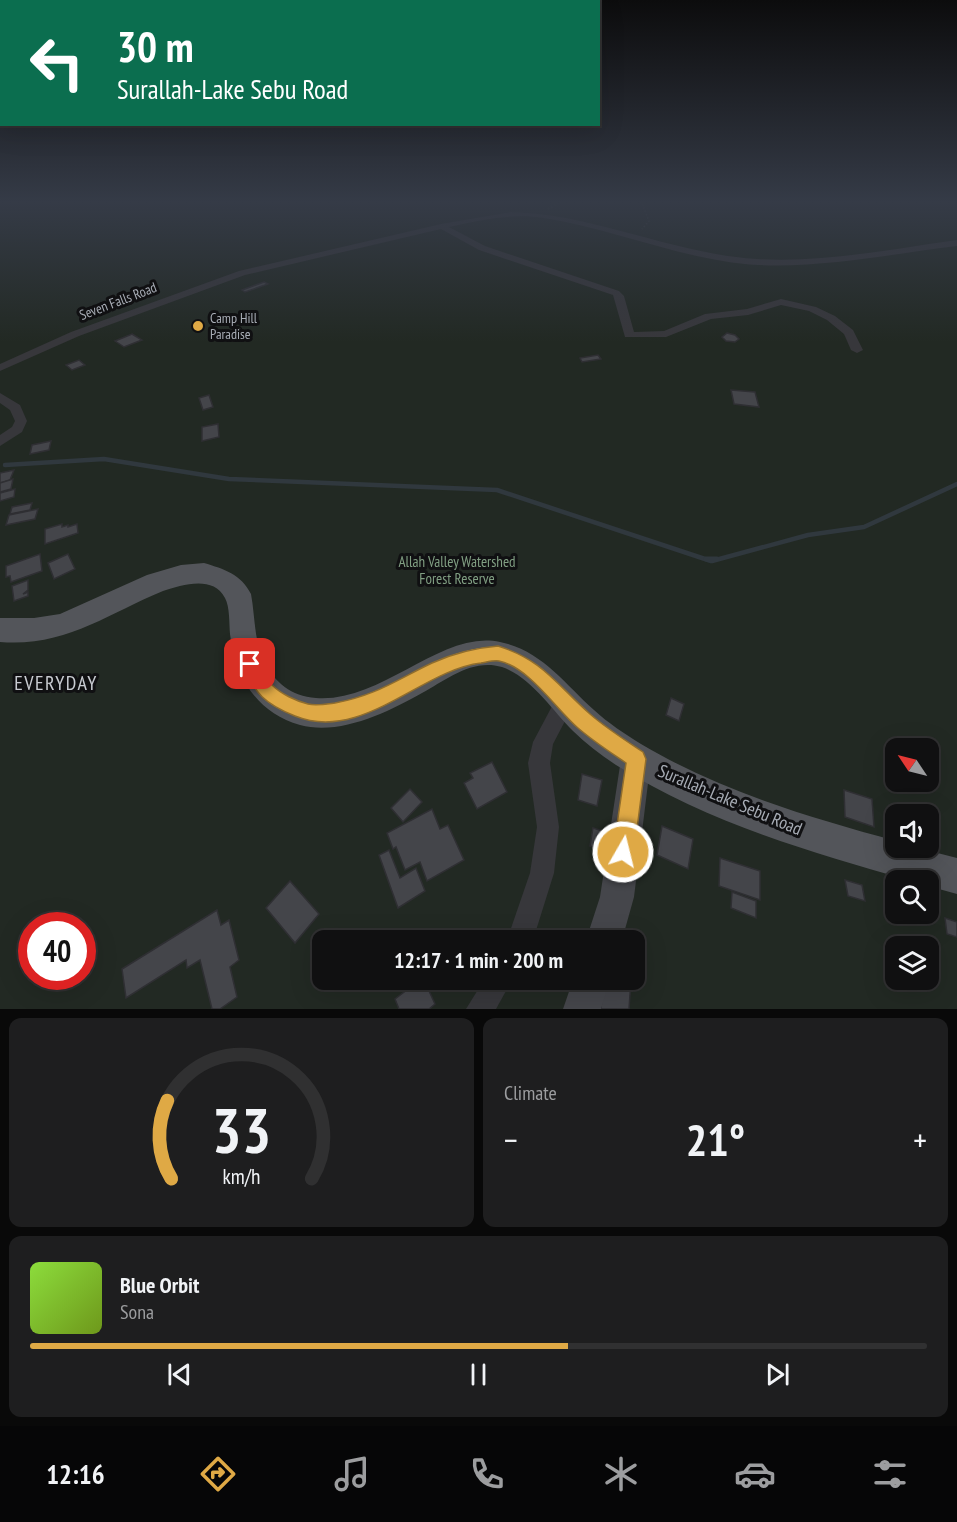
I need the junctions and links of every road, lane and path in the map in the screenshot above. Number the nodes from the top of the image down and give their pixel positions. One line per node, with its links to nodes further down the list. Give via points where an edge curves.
1 (347, 248): 6 (street, Seven Falls Road, via 242,273 166,298)
2 (487, 248): 5 (street, via 616,293 629,335 666,334 709,316 755,311 781,302 831,318 849,332)
3 (681, 248): 4 (street, Seven Falls Road, via 716,256 781,262)
4 (918, 248)
5 (857, 350)
6 (0, 369)
7 (0, 397): 8 (street, via 16,408 21,421)
8 (0, 442)
9 (0, 630): 10 (main road, Surallah-Lake Sebu Road, via 30,631 65,624 157,582 203,573 233,585 250,664 265,690 293,708 326,713 363,706 438,669 482,653 514,658)
10 (565, 702): 11 (main road, Surallah-Lake Sebu Road, via 584,722); 13 (street, via 543,742 539,763 548,827 542,873)
11 (636, 759): 12 (main road, Surallah-Lake Sebu Road, via 773,823); 14 (street, via 617,897)
12 (957, 876)
13 (523, 930)
14 (607, 930)
15 (493, 990): 17 (street)
16 (589, 990): 18 (street)
17 (480, 1009)
18 (582, 1009)

